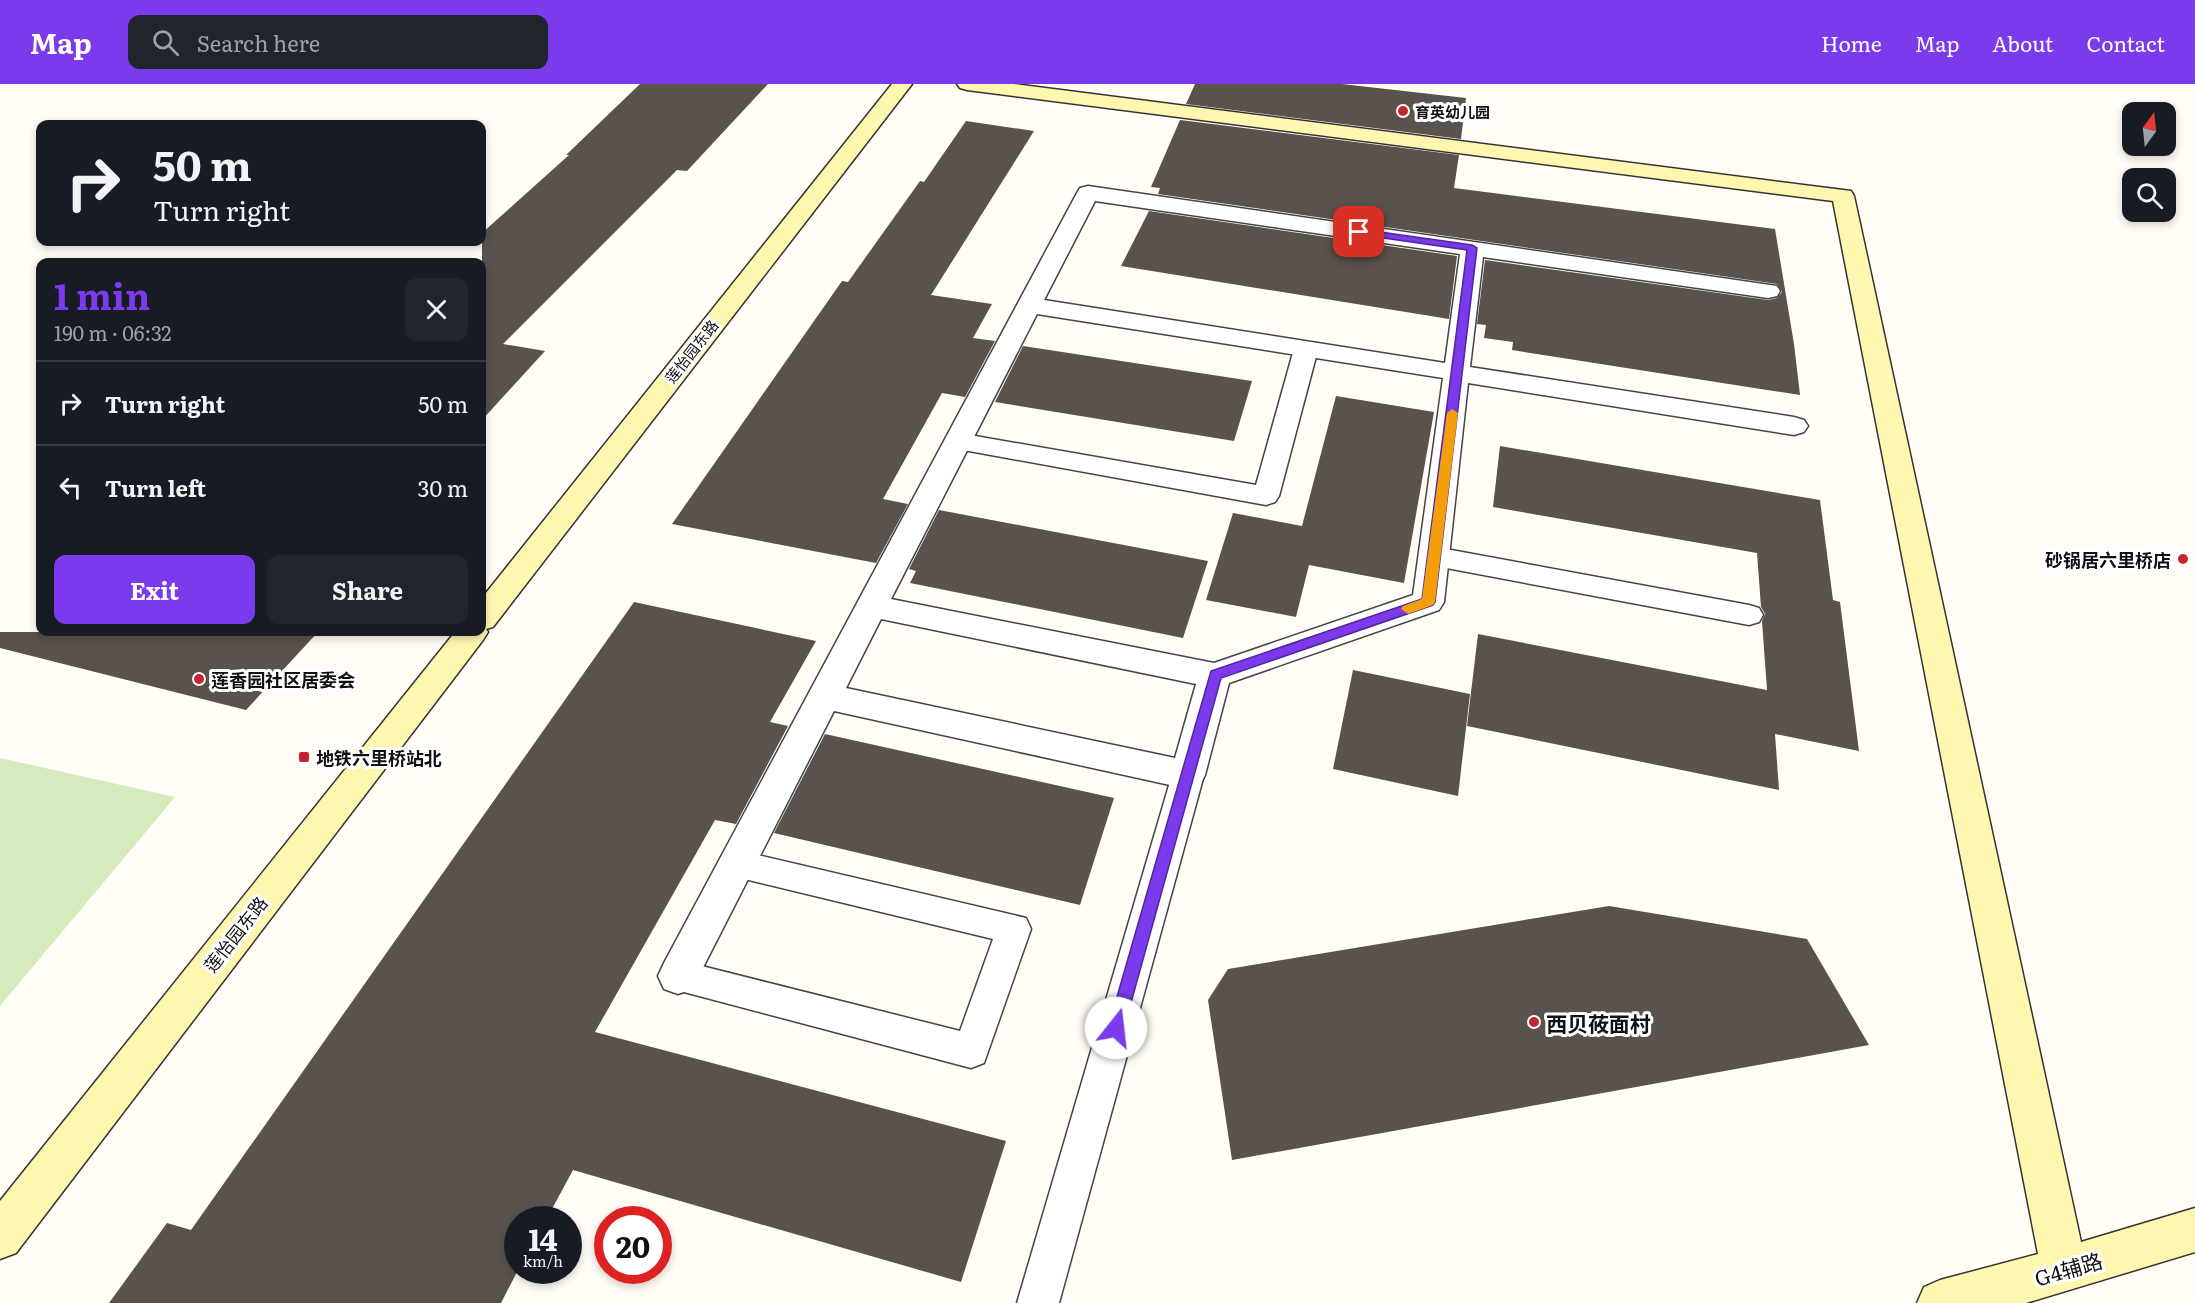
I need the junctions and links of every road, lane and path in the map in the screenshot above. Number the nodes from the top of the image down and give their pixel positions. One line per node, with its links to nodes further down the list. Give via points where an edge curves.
1 (902, 84): 12 (street, 莲怡园东路)
2 (967, 84): 22 (street, via 1842,196)
3 (1472, 248): 4 (street); 5 (street, via 1088,193); 7 (street)
4 (1768, 291)
5 (1029, 305): 6 (street); 9 (street)
6 (1306, 349): 7 (street); 9 (lane, via 1266,496)
7 (1457, 373): 8 (street); 10 (street)
8 (1794, 426)
9 (958, 441): 11 (street)
10 (1435, 557): 13 (lane); 15 (street, via 1428,602)
11 (872, 606): 15 (street); 16 (street)
12 (486, 614)
13 (1749, 615)
14 (469, 636): 21 (street, 莲怡园东路)
15 (1215, 675): 17 (street)
16 (825, 696): 17 (street); 18 (street)
17 (1188, 775): 23 (lane)
18 (736, 864): 19 (street); 19 (lane, via 1014,929 971,1051)
19 (678, 976)
20 (2195, 1230): 22 (street, G4辅路)
21 (0, 1237)
22 (2064, 1270): 24 (street, G4辅路)
23 (1038, 1303)
24 (1940, 1303)

